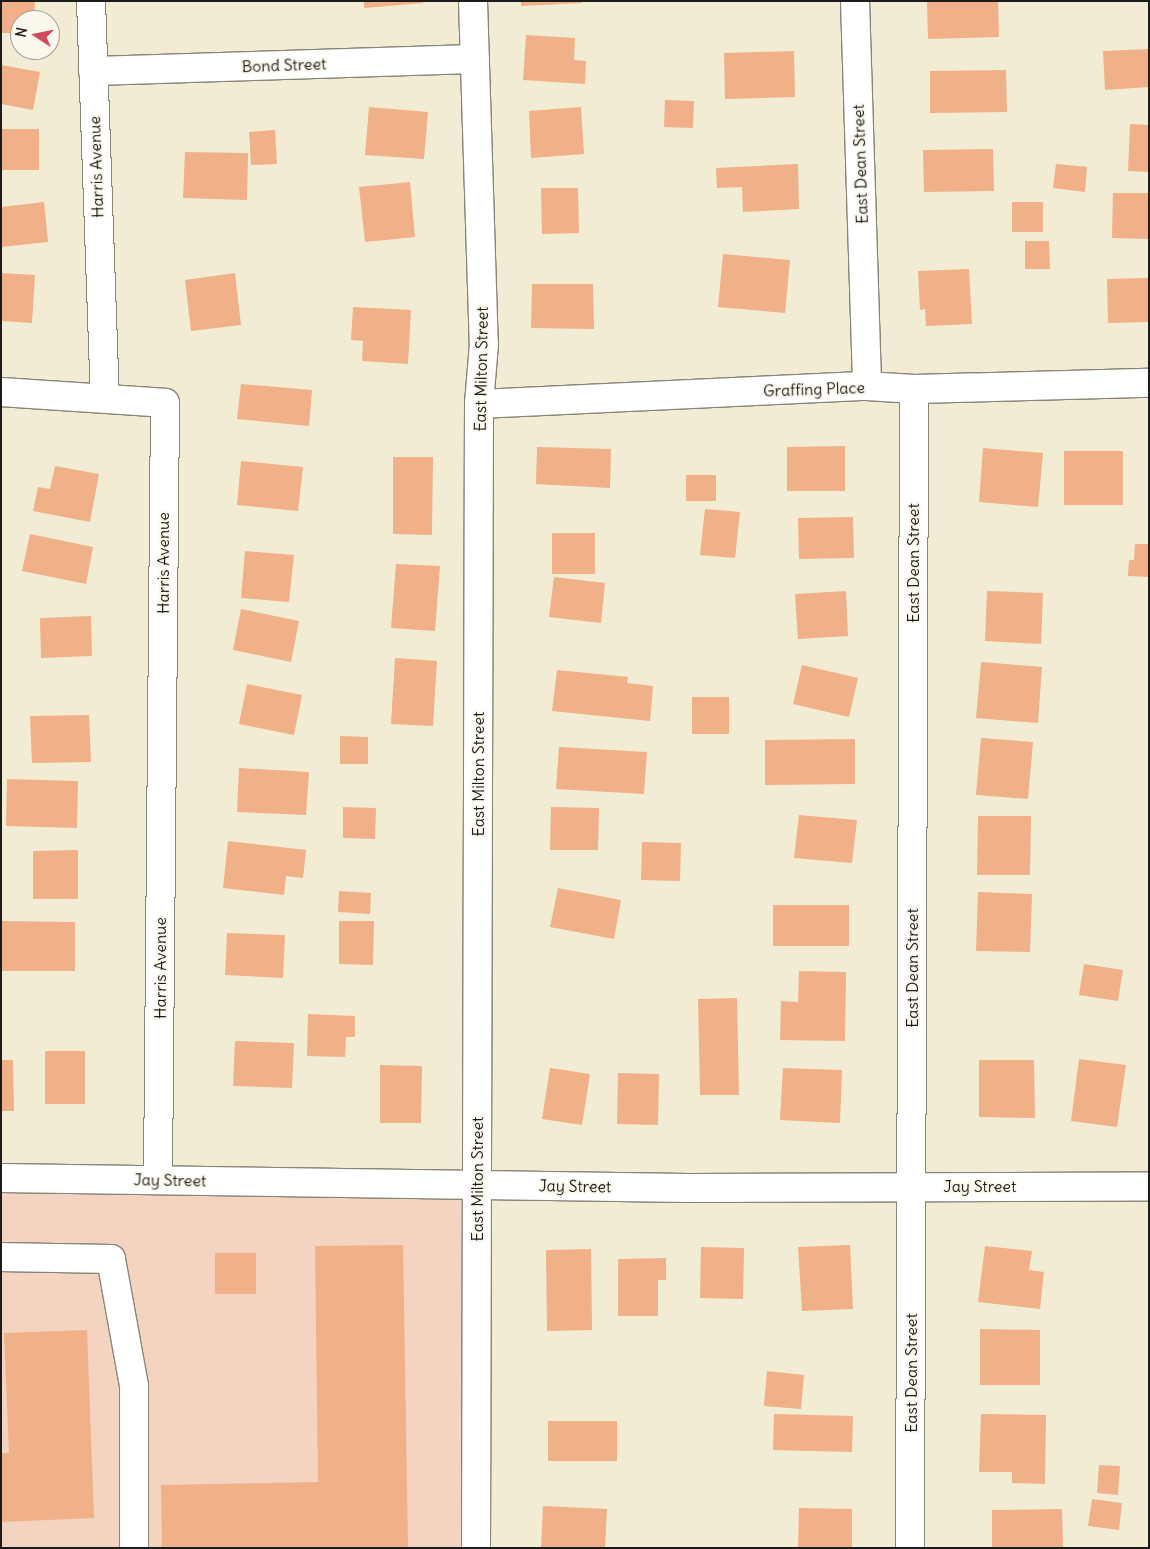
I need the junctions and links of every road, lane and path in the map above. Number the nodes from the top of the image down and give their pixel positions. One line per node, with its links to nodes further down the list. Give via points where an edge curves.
1 (91, 1): 5 (street, Harris Avenue)
2 (473, 1): 4 (street, East Milton Street)
3 (855, 1): 7 (street, East Dean Street)
4 (475, 59): 5 (street, Bond Street); 11 (street, East Milton Street, via 484,344)
5 (93, 70): 10 (street, Harris Avenue)
6 (1149, 383): 8 (street, Graffing Place)
7 (867, 386): 8 (street, Graffing Place); 11 (street, Graffing Place)
8 (914, 389): 15 (street, East Dean Street)
9 (1, 392): 10 (street)
10 (105, 397): 13 (street, Harris Avenue, via 165,403)
11 (480, 404): 14 (street, East Milton Street)
12 (1, 1178): 13 (street, Jay Street)
13 (158, 1179): 14 (street, Jay Street)
14 (477, 1184): 15 (street, Jay Street, via 688,1188); 19 (street, East Milton Street)
15 (912, 1186): 16 (street, Jay Street); 20 (street, East Dean Street)
16 (1149, 1186)
17 (1, 1257): 18 (street, via 111,1259 134,1386)
18 (134, 1548)
19 (476, 1548)
20 (910, 1548)

